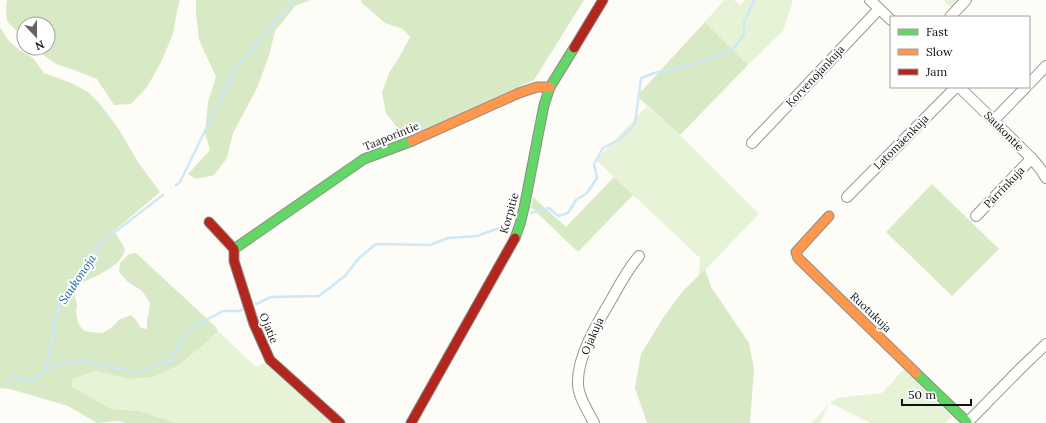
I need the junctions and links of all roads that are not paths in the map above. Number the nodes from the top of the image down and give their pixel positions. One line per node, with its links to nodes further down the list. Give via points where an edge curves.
1 (603, 0): 9 (street, Korpitie)
2 (870, 0): 4 (street)
3 (966, 0): 5 (street)
4 (879, 9): 6 (street); 14 (street, Korvenojankuja)
5 (951, 16)
6 (890, 19)
7 (1046, 66): 8 (street)
8 (1030, 83)
9 (550, 87): 21 (street, Taaporintie, via 537,87 519,93 420,138 364,159); 25 (street, Korpitie, via 516,236)
10 (956, 88): 17 (street, Latomäenkuja)
11 (958, 88): 13 (street, Saukontie)
12 (1025, 88): 13 (street)
13 (994, 120): 15 (street, Saukontie)
14 (752, 142)
15 (1032, 158): 16 (street, Saukontie); 19 (street, Pärrinkuja)
16 (1046, 178)
17 (847, 197)
18 (829, 216): 27 (street, Ruotukuja, via 796,252 798,258)
19 (976, 216)
20 (209, 222): 21 (street)
21 (234, 249): 24 (street, Ojatie, via 234,261 254,324 270,360)
22 (639, 256): 26 (street, Ojakuja, via 595,326 579,370 578,389)
23 (1046, 344): 27 (street)
24 (340, 423)
25 (411, 423)
26 (594, 423)
27 (967, 423)

